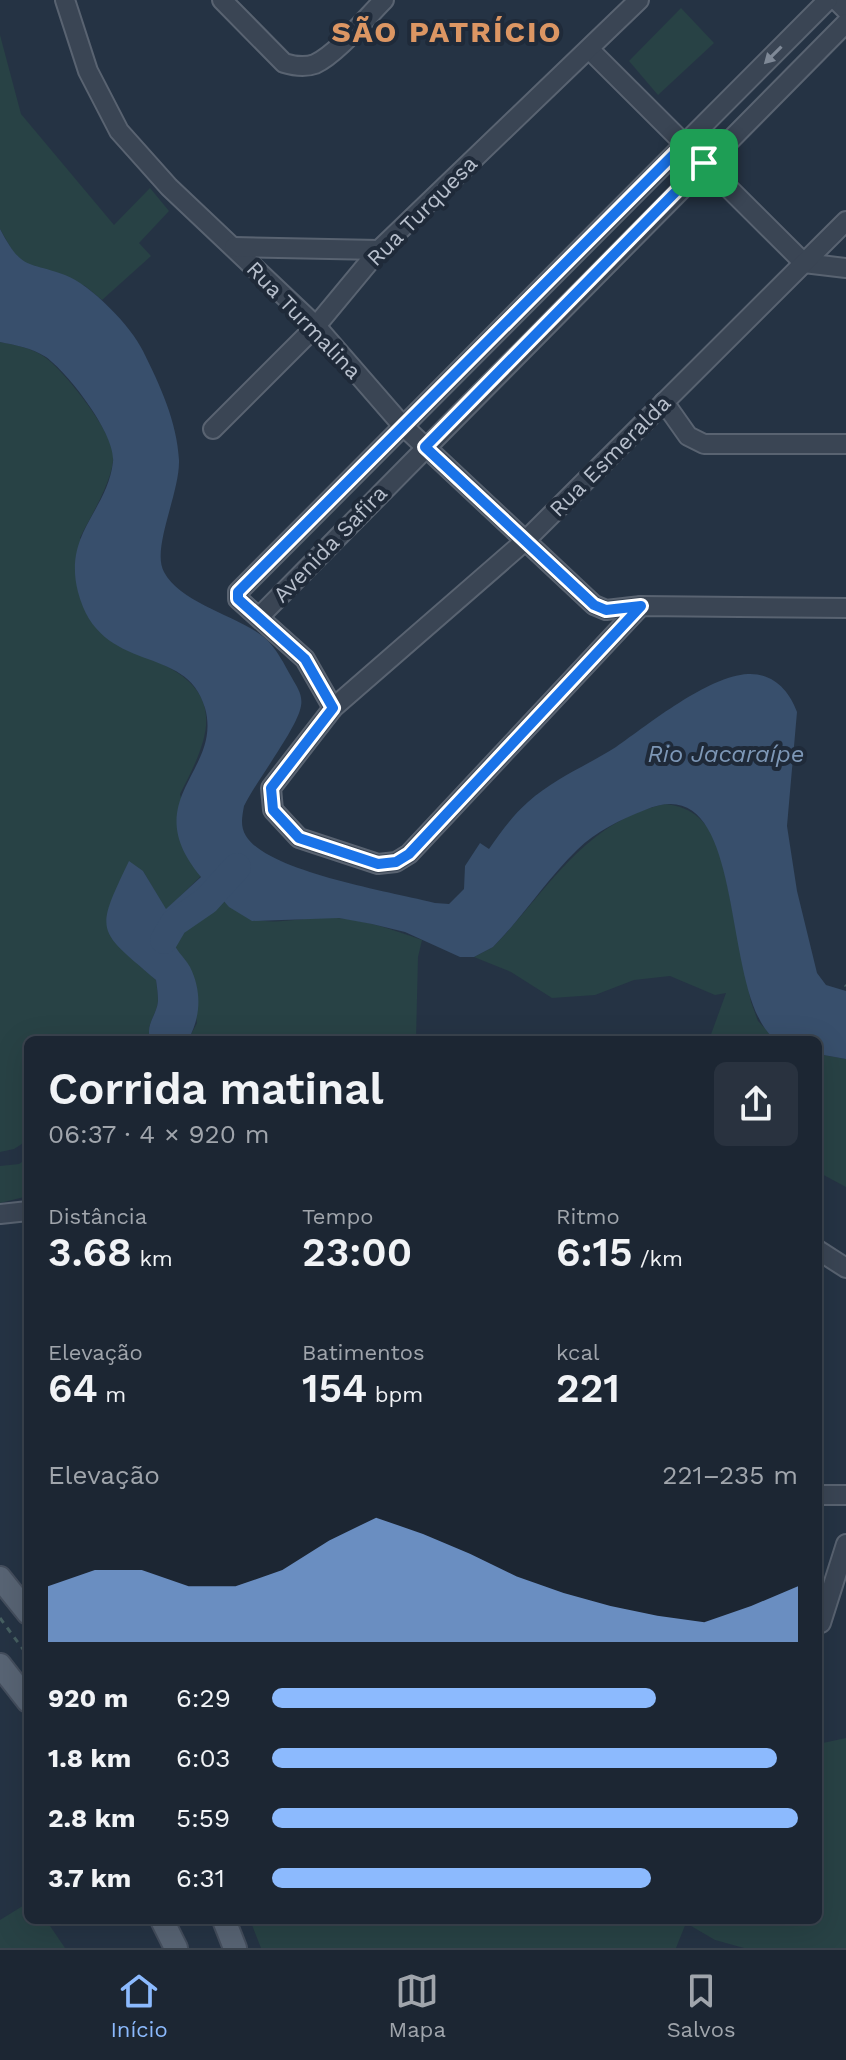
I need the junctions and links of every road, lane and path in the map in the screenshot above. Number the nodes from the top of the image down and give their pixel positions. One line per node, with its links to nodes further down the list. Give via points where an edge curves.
1 (65, 0): 13 (street, Rua Turmalina, via 88,71 119,131)
2 (222, 0): 3 (street, via 284,63 298,67 324,59)
3 (384, 0)
4 (639, 0): 9 (street, Rua Turquesa)
5 (828, 0): 10 (street, Avenida Safira, one-way to 10)
6 (836, 0): 7 (street)
7 (846, 10)
8 (846, 23): 11 (street, Avenida Safira)
9 (590, 50): 10 (street); 14 (street, Rua Turquesa)
10 (684, 144): 11 (street); 19 (street, Avenida Safira)
11 (704, 163): 15 (street); 22 (street, Avenida Safira)
12 (846, 221): 15 (street, Rua Esmeralda)
13 (234, 247): 14 (street); 17 (street, Rua Turmalina)
14 (379, 250): 17 (street, Rua Turquesa)
15 (804, 263): 16 (street); 18 (street, Rua Esmeralda)
16 (846, 268)
17 (316, 326): 19 (street, Rua Turmalina); 20 (street, Rua Turquesa)
18 (664, 402): 21 (street, via 688,436 704,444); 23 (street, Rua Esmeralda)
19 (402, 425): 22 (street, Rua Turmalina); 26 (street, Avenida Safira, via 238,592 238,599)
20 (213, 429)
21 (846, 444)
22 (425, 447): 23 (street, Rua Turmalina); 26 (street, Avenida Safira)
23 (525, 541): 24 (street, Rua Turmalina, via 594,605 606,610); 27 (street, Rua Esmeralda)
24 (641, 606): 25 (street); 27 (street, Rua Esmeralda, via 396,862 378,864 299,838 273,810 271,788)
25 (846, 608)
26 (259, 617): 27 (street, via 305,659)
27 (333, 708)
28 (24, 1211): 29 (street)
29 (0, 1214)
30 (822, 1253): 31 (street)
31 (846, 1268)
32 (822, 1495): 33 (street)
33 (846, 1495)
34 (846, 1544): 38 (street)
35 (0, 1578): 36 (main road)
36 (24, 1608)
37 (0, 1618): 39 (path)
38 (822, 1620)
39 (24, 1651)
40 (0, 1665): 41 (main road)
41 (24, 1696)
42 (164, 1924): 44 (main road)
43 (226, 1924): 45 (main road)
44 (176, 1948)
45 (235, 1948)

